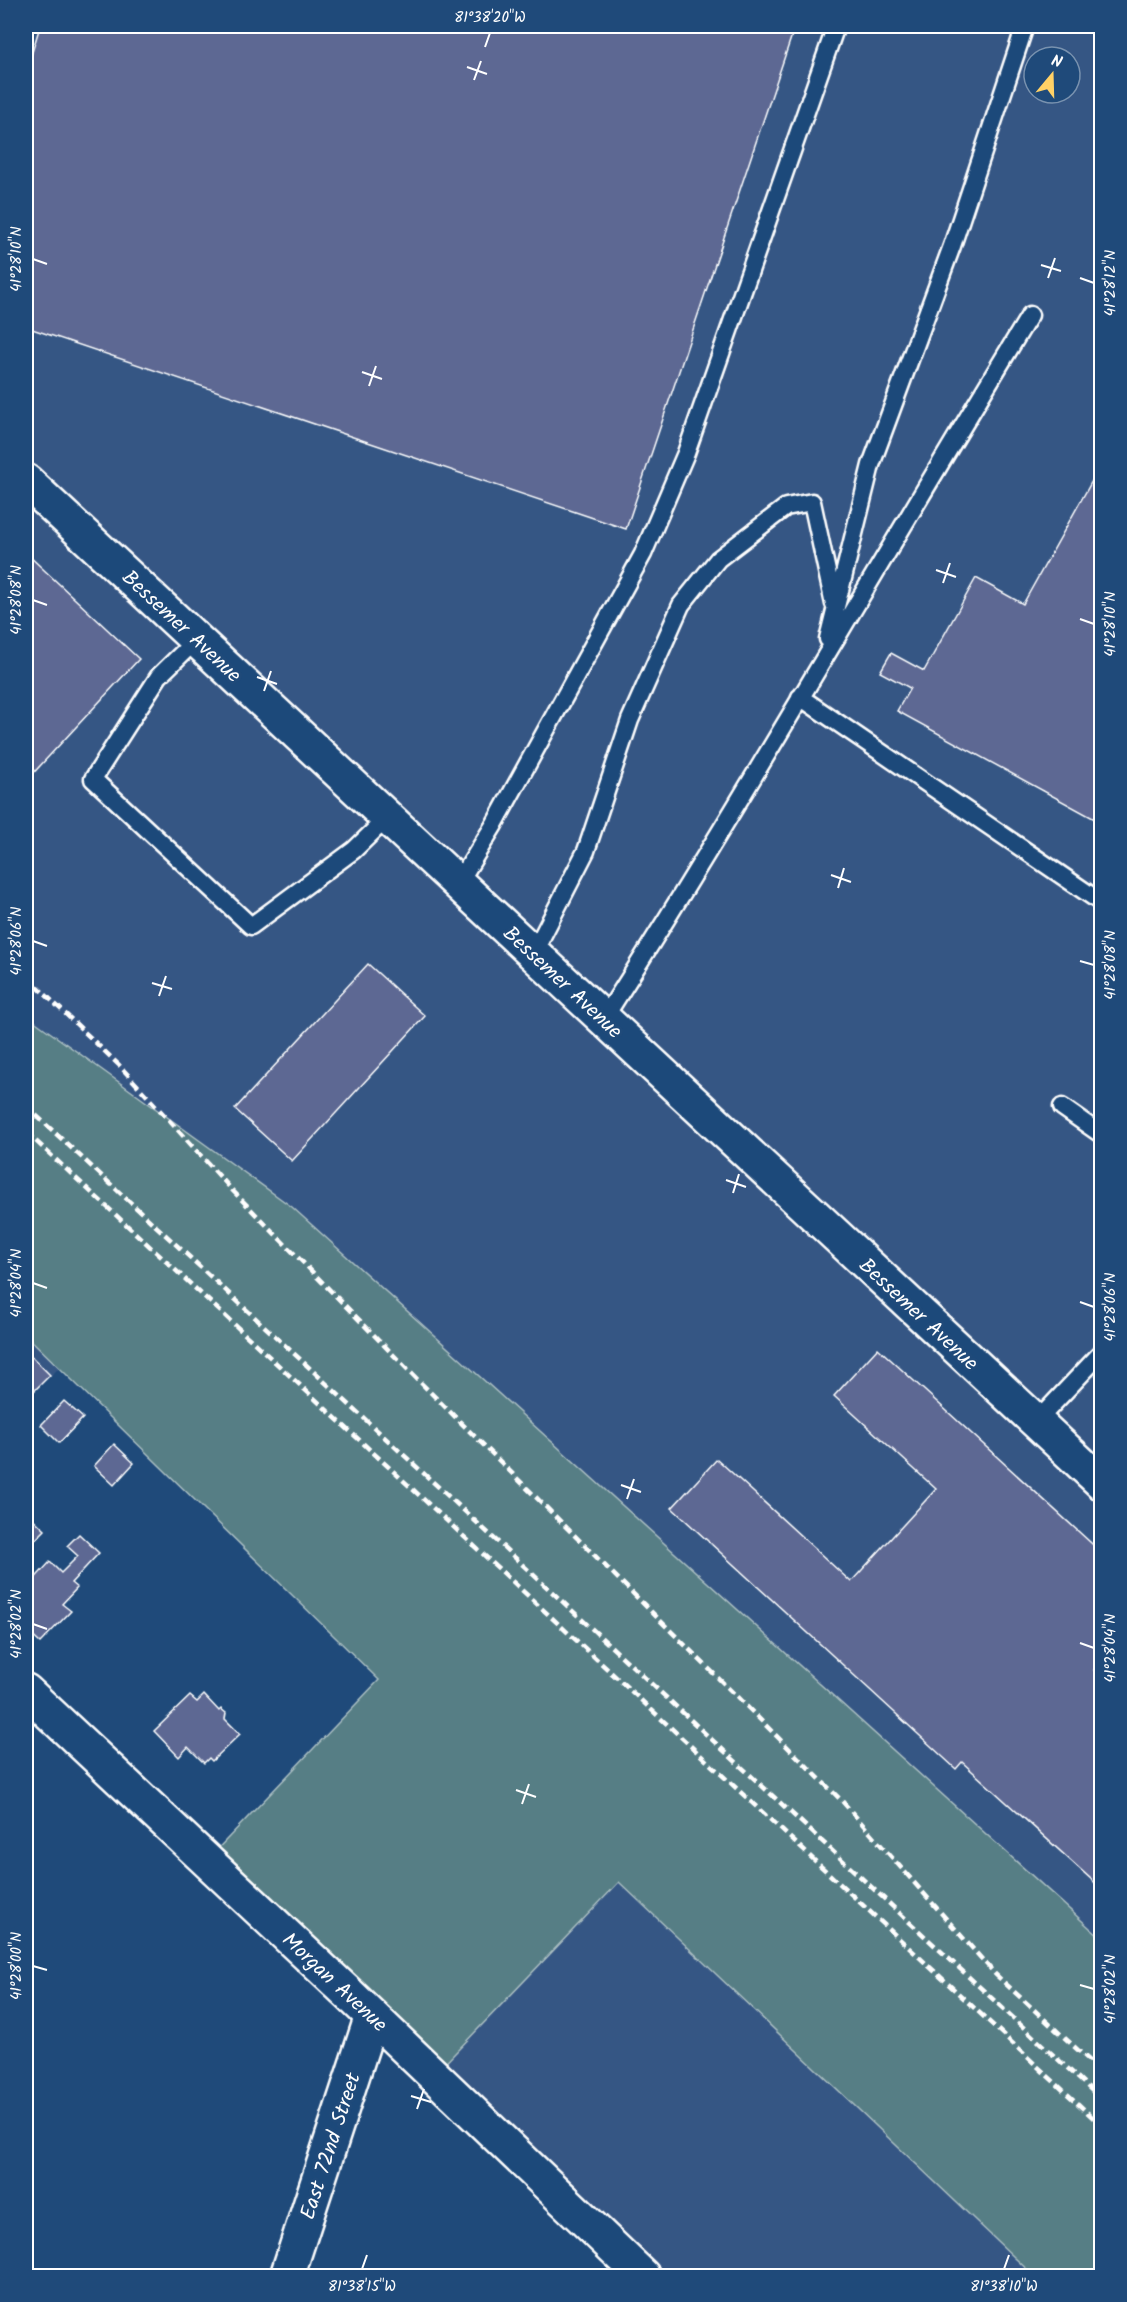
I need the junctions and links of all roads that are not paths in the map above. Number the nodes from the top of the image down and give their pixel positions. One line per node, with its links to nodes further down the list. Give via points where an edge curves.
1 (836, 26): 10 (lane, via 686,453 643,554)
2 (1025, 26): 5 (lane, via 952,246 871,465)
3 (1030, 315): 7 (lane)
4 (26, 481): 6 (street, Bessemer Avenue)
5 (835, 610): 7 (lane); 12 (lane, via 812,502 786,507 718,559 681,605 630,720 586,851)
6 (196, 640): 9 (street, Bessemer Avenue); 9 (lane, via 159,676 93,779 250,926 354,850)
7 (823, 658): 8 (lane)
8 (800, 697): 11 (lane); 13 (lane, via 712,849)
9 (387, 818): 10 (street, Bessemer Avenue)
10 (458, 884): 12 (street, Bessemer Avenue)
11 (1101, 903)
12 (533, 954): 13 (street, Bessemer Avenue)
13 (603, 1020): 17 (street, Bessemer Avenue)
14 (1062, 1107): 15 (lane)
15 (1101, 1135)
16 (1101, 1352): 17 (lane)
17 (1036, 1422): 18 (street, Bessemer Avenue)
18 (1101, 1484)
19 (26, 1691): 20 (street, Morgan Avenue)
20 (372, 2016): 21 (street, East 72nd Street); 22 (street, Morgan Avenue)
21 (287, 2277)
22 (643, 2277)

